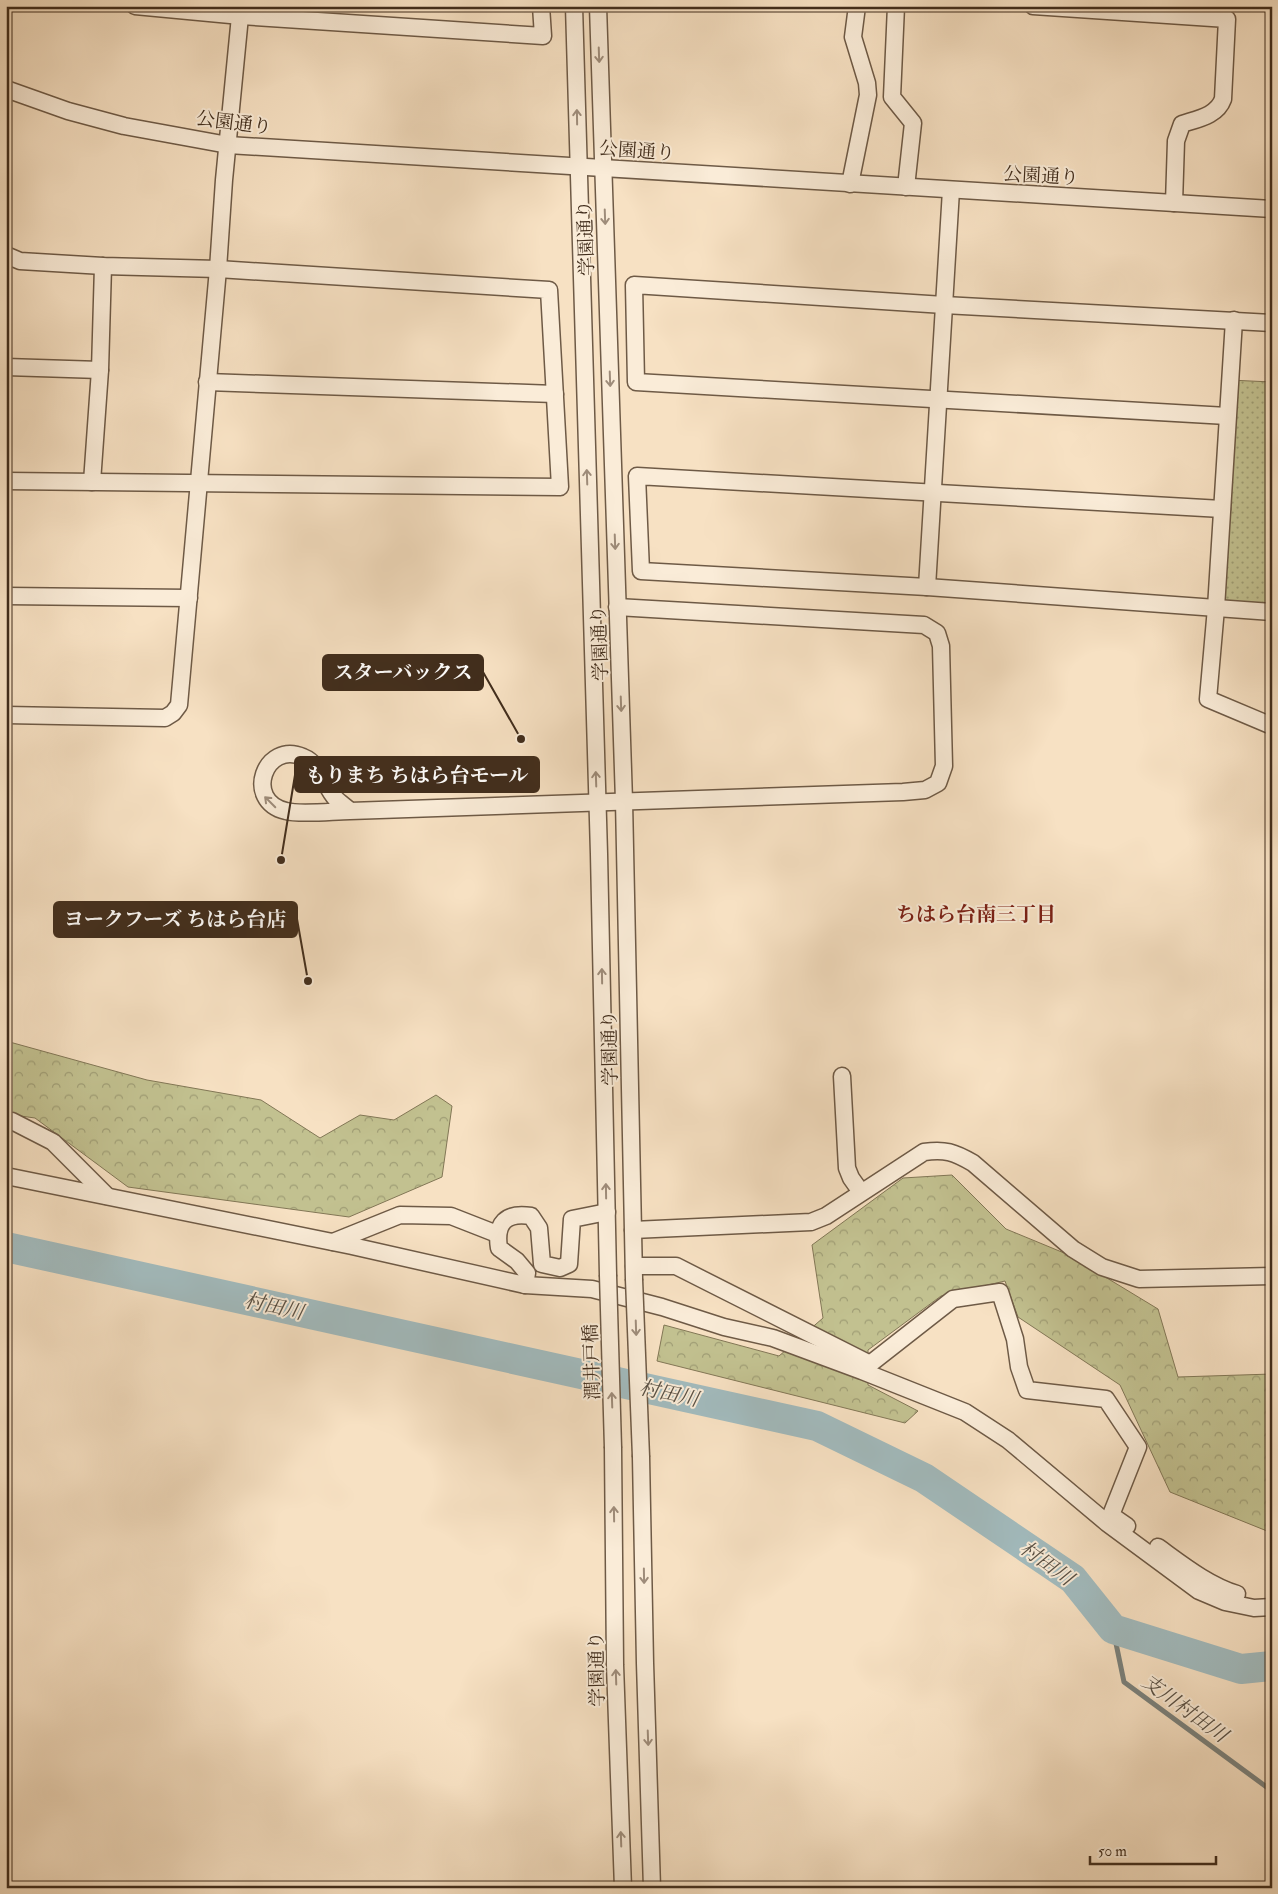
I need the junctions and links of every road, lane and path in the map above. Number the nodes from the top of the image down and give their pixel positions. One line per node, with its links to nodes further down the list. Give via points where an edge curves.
1 (134, 6): 8 (street)
2 (541, 6): 8 (street, via 543,36)
3 (574, 6): 11 (street, 学園通り, one-way to 3)
4 (598, 6): 12 (street, 学園通り, one-way to 12)
5 (857, 6): 13 (street, via 853,37 868,83 868,96)
6 (896, 6): 14 (street, via 892,97 913,124)
7 (1033, 6): 16 (street, via 1227,19 1221,106 1208,116 1182,124 1176,140)
8 (241, 11): 10 (street)
9 (6, 90): 10 (street, 公園通り, via 124,126)
10 (228, 145): 11 (street, 公園通り); 20 (street)
11 (578, 166): 12 (street, 公園通り); 44 (street, 学園通り, one-way to 11)
12 (603, 168): 13 (street, 公園通り); 38 (street, 学園通り, one-way to 38)
13 (850, 184): 14 (street, 公園通り)
14 (906, 187): 15 (street, 公園通り)
15 (950, 190): 16 (street, 公園通り); 21 (street)
16 (1174, 203): 17 (street, 公園通り)
17 (1272, 208)
18 (6, 255): 19 (street, via 20,261)
19 (103, 266): 20 (street); 25 (street)
20 (218, 269): 26 (street); 27 (street, via 548,290)
21 (944, 305): 22 (street); 28 (street); 28 (street, via 634,285 636,382)
22 (1234, 320): 23 (street); 29 (street)
23 (1272, 323)
24 (6, 367): 25 (street)
25 (100, 370): 31 (street)
26 (207, 382): 27 (street); 32 (street)
27 (555, 394): 32 (street, via 560,487)
28 (938, 398): 29 (street); 33 (street)
29 (1227, 416): 34 (street)
30 (6, 481): 31 (street)
31 (92, 482): 32 (street)
32 (199, 483): 37 (street)
33 (932, 492): 34 (street); 35 (street); 35 (street, via 637,476 640,571)
34 (1222, 509): 39 (street)
35 (927, 587): 39 (street)
36 (6, 596): 37 (street)
37 (189, 598): 41 (street, via 179,705 173,713 165,718)
38 (617, 607): 43 (street, 学園通り, one-way to 43); 43 (street, via 903,622 924,625 936,632 941,646 944,766 938,782 925,790)
39 (1216, 608): 40 (street); 42 (street, via 1208,699)
40 (1272, 612)
41 (6, 715)
42 (1272, 726)
43 (624, 801): 44 (street); 52 (street, 学園通り)
44 (597, 802): 45 (street); 51 (street, 学園通り, one-way to 44)
45 (350, 811): 45 (street, one-way to 45, via 287,812 273,807 264,796 262,777 271,761 286,754 304,757 316,767 335,798)
46 (842, 1076): 49 (street, via 847,1168)
47 (6, 1121): 50 (street, via 53,1142)
48 (6, 1176): 50 (street)
49 (861, 1192): 52 (street, via 826,1216 811,1222); 57 (street, via 924,1152 942,1150 959,1154 973,1163 1073,1249 1102,1267 1139,1279)
50 (107, 1196): 54 (street)
51 (607, 1212): 53 (street, via 572,1219 569,1264 560,1268 542,1264 539,1228 531,1216 519,1214 504,1221); 56 (street, 学園通り)
52 (633, 1230): 55 (street, 学園通り)
53 (497, 1234): 54 (street, via 451,1216 400,1215); 58 (street, via 499,1248 517,1260 528,1273)
54 (333, 1242): 58 (street)
55 (634, 1273): 60 (street, via 676,1266 870,1364 954,1299 1000,1292 1027,1390 1106,1399 1138,1448 1111,1515 1221,1589); 63 (street, one-way to 63, bridge)
56 (608, 1275): 59 (street, 潤井戸橋, one-way to 56, bridge)
57 (1272, 1276)
58 (525, 1285): 61 (street, via 592,1288 772,1338 965,1412 1008,1440 1107,1523 1199,1591 1225,1602 1254,1608)
59 (613, 1448): 62 (street, 学園通り, one-way to 59, via 615,1665)
60 (1272, 1598)
61 (1272, 1607)
62 (623, 1888)
63 (652, 1888)

